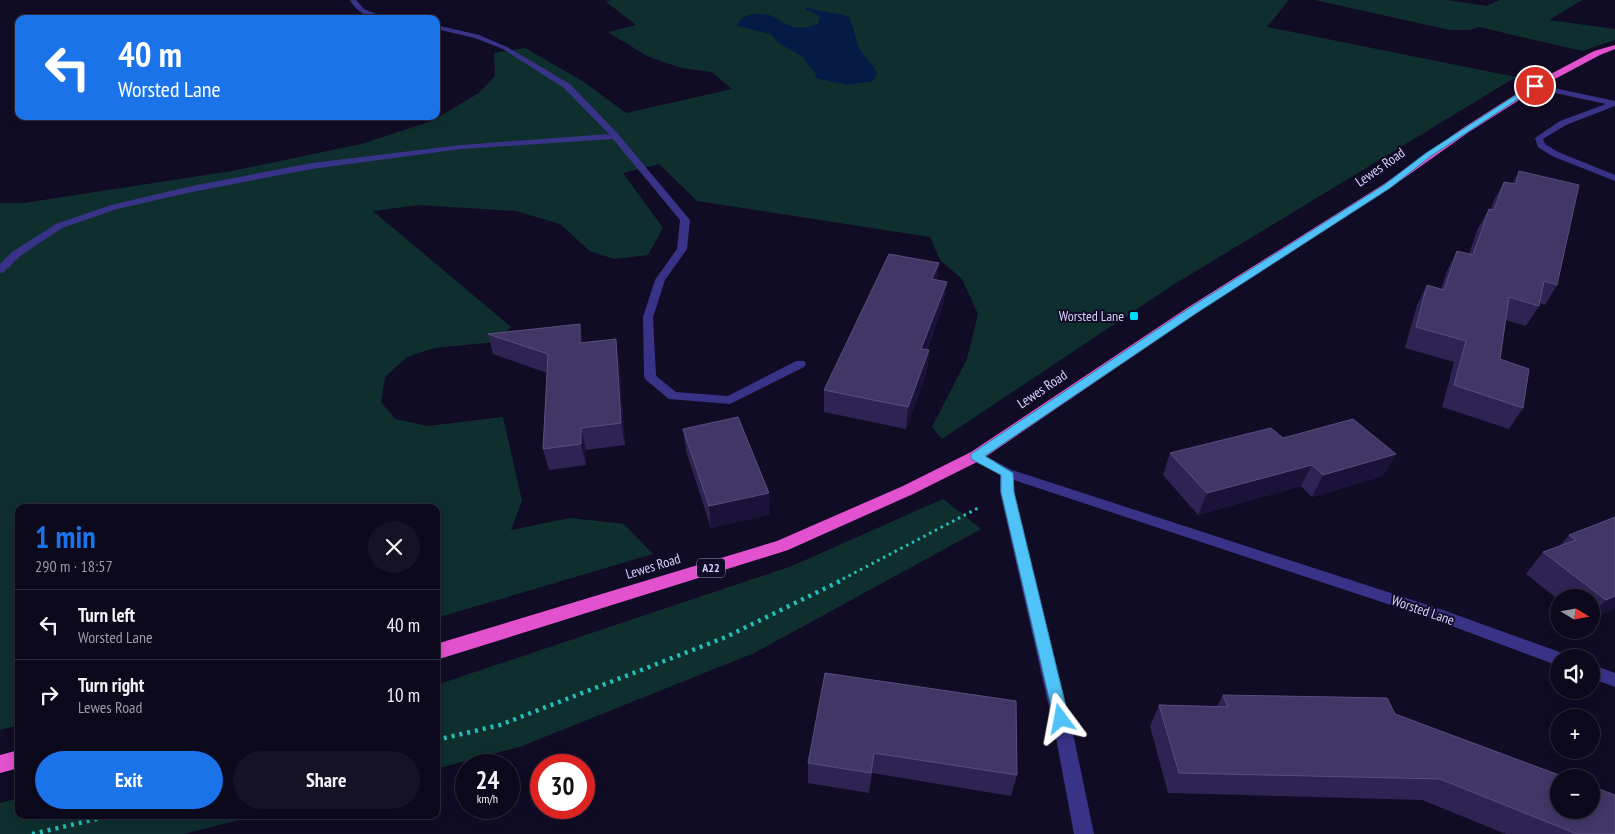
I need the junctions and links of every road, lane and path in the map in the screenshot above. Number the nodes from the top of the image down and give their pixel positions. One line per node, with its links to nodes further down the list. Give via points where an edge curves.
1 (353, 0): 2 (street, via 356,7)
2 (371, 15)
3 (440, 27): 7 (street, via 477,36 505,48 566,86)
4 (1615, 47): 5 (highway, Lewes Road / A22)
5 (1535, 86): 6 (street); 11 (highway, Lewes Road / A22)
6 (1615, 103): 8 (street, via 1563,123 1539,138 1541,145 1555,154)
7 (614, 136): 9 (street, via 461,147 312,166 182,192 114,207 59,226 16,254); 10 (street, via 685,220 682,249 660,280 648,317 650,377 672,396 730,400)
8 (1615, 178)
9 (0, 270)
10 (800, 364)
11 (976, 456): 12 (street, Worsted Lane); 14 (highway, Lewes Road / A22, via 782,546)
12 (1007, 473): 13 (street); 15 (street, Worsted Lane, via 1440,615)
13 (1007, 492): 18 (path, via 880,561 726,636 500,725); 23 (street, via 1063,729)
14 (440, 651)
15 (1550, 656)
16 (1600, 674): 17 (street)
17 (1615, 680)
18 (440, 739)
19 (15, 760): 20 (highway)
20 (0, 764)
21 (97, 819): 22 (path)
22 (32, 834)
23 (1084, 834)

